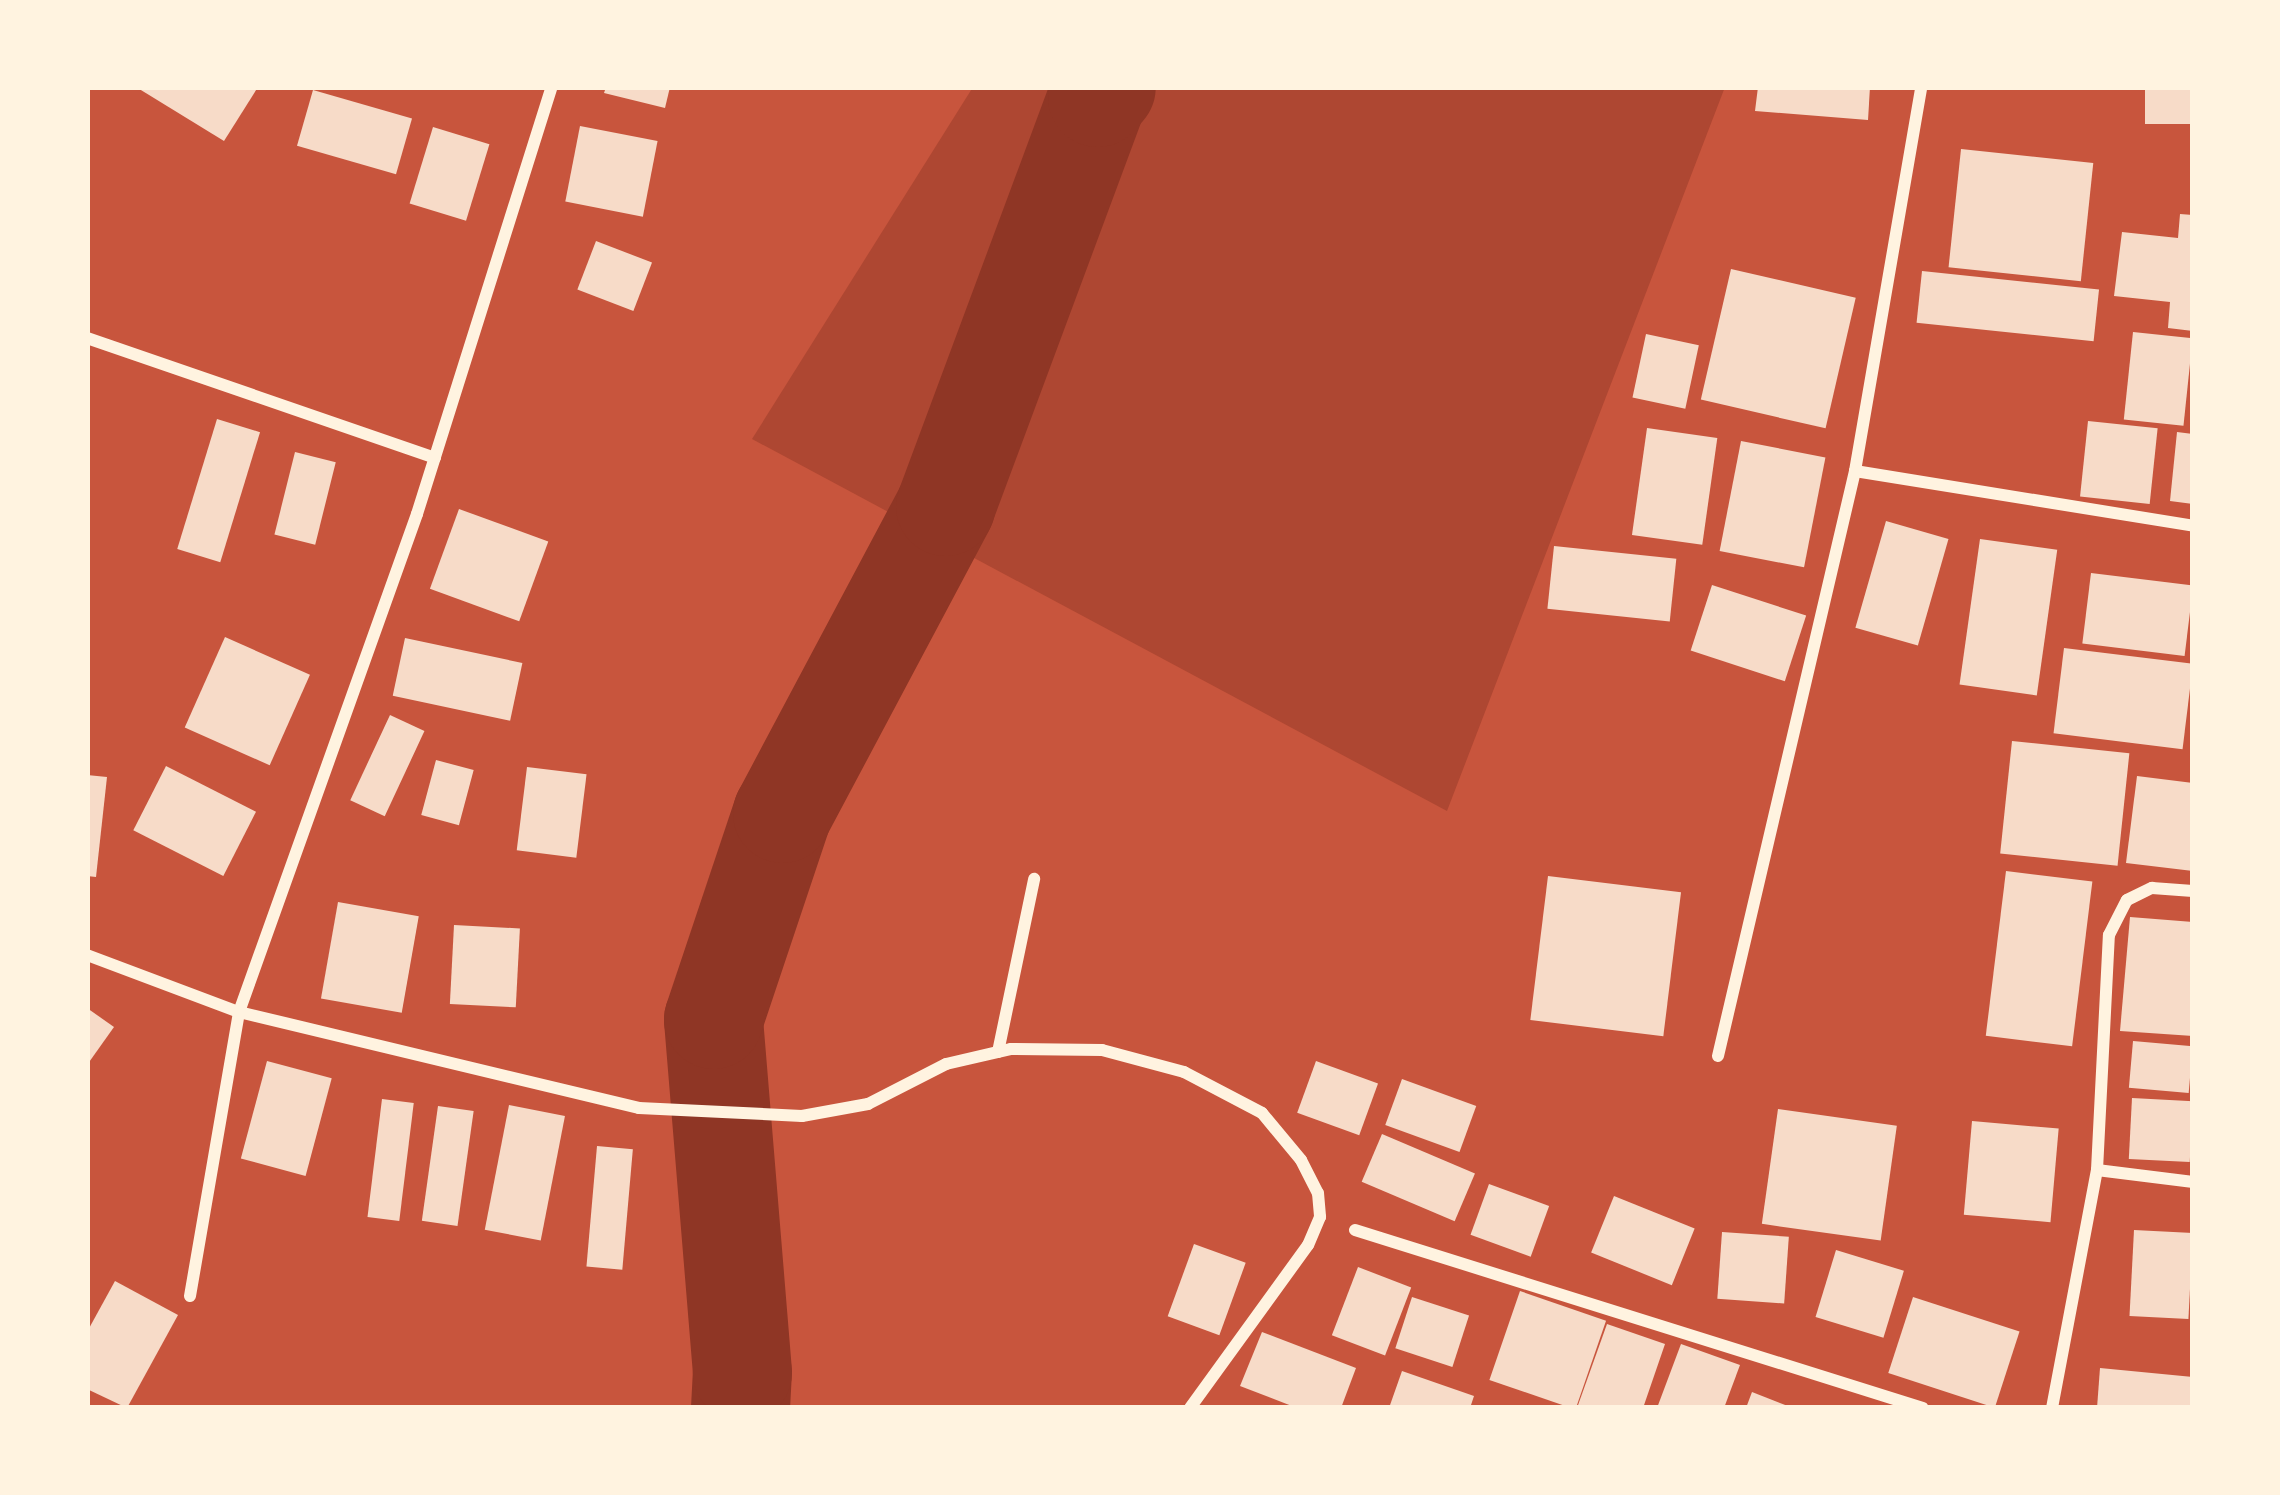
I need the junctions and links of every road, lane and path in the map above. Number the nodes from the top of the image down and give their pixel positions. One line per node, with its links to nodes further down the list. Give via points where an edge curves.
1 (552, 87): 4 (street)
2 (1921, 87): 5 (street)
3 (87, 338): 4 (street)
4 (435, 458): 10 (street)
5 (1855, 471): 6 (street); 12 (street)
6 (2193, 526)
7 (1034, 879): 11 (street)
8 (2193, 891): 13 (street, via 2152,888 2127,900 2109,934)
9 (87, 955): 10 (street)
10 (239, 1012): 11 (street, via 639,1108 802,1116 868,1104 946,1064); 16 (street)
11 (998, 1052): 17 (street, via 1102,1050 1184,1072 1262,1113 1301,1160 1321,1217)
12 (1718, 1056)
13 (2097, 1170): 14 (street); 19 (street)
14 (2193, 1182)
15 (1354, 1230): 18 (street)
16 (190, 1296)
17 (1190, 1408)
18 (1923, 1408)
19 (2053, 1408)

